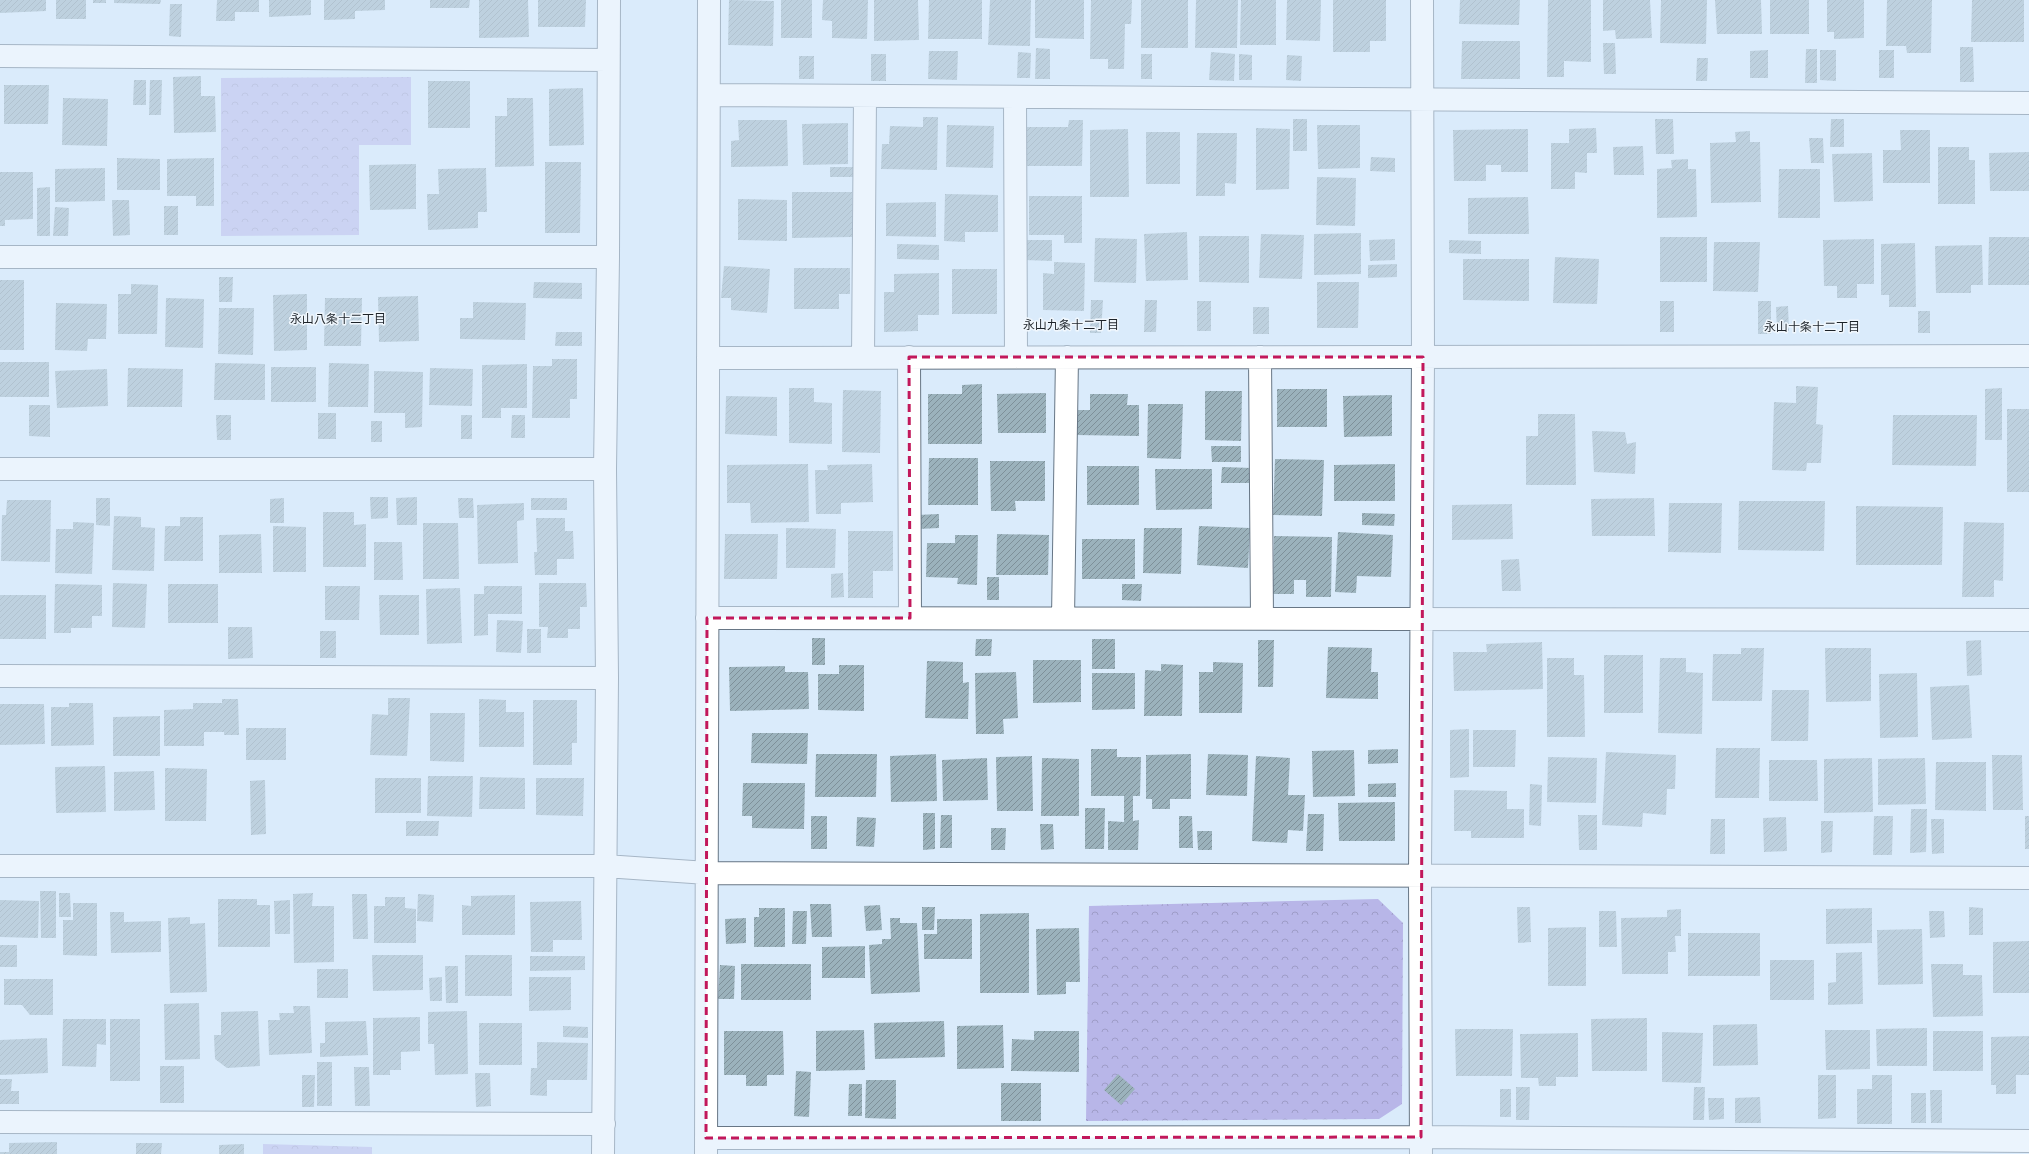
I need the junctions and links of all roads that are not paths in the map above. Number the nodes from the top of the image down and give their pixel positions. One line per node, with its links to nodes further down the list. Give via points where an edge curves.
1 (609, 0): 5 (street)
2 (709, 0): 6 (street)
3 (1422, 0): 9 (street)
4 (0, 56): 5 (street)
5 (608, 60): 12 (street)
6 (709, 96): 7 (street); 18 (street)
7 (864, 96): 8 (street); 19 (street)
8 (1015, 97): 9 (street); 20 (street)
9 (1423, 99): 10 (street); 17 (street)
10 (2029, 103)
11 (0, 257): 12 (street)
12 (608, 257): 22 (street)
13 (2029, 356): 17 (street)
14 (909, 357): 19 (street); 20 (street); 24 (street)
15 (1067, 357): 16 (street); 20 (street); 25 (street)
16 (1260, 357): 17 (street); 26 (street)
17 (1423, 357): 27 (street)
18 (708, 358): 19 (street); 23 (street)
19 (863, 358)
20 (1016, 358)
21 (0, 469): 22 (street)
22 (606, 469): 30 (street)
23 (707, 618): 24 (street); 33 (street)
24 (910, 618): 25 (street)
25 (1063, 618): 26 (street)
26 (1262, 618): 27 (street)
27 (1421, 618): 28 (street); 34 (street)
28 (2029, 620)
29 (0, 676): 30 (street)
30 (607, 678): 32 (street)
31 (0, 866): 32 (street)
32 (606, 866): 33 (street); 37 (street)
33 (707, 873): 34 (street); 40 (street)
34 (1420, 876): 35 (street); 39 (street)
35 (2029, 878)
36 (0, 1122): 37 (street)
37 (604, 1124): 41 (street)
38 (2029, 1141): 39 (street)
39 (1421, 1145): 40 (street)
40 (706, 1146)
41 (604, 1154)

